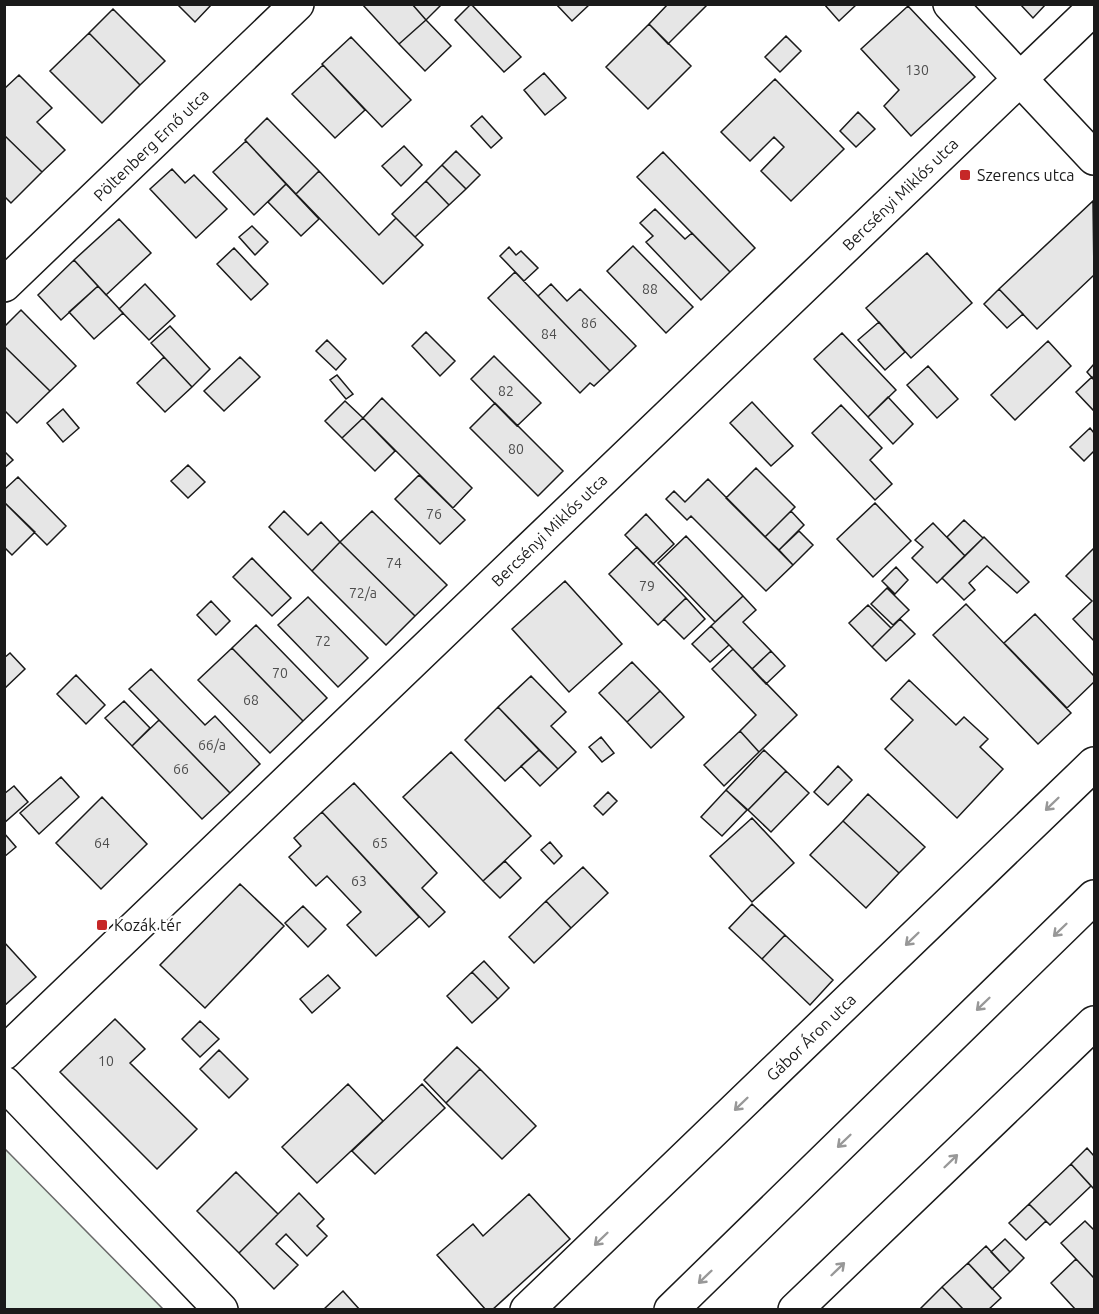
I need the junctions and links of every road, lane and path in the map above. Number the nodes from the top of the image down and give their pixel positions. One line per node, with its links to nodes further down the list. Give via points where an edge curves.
1 (297, 4): 6 (street, Pöltenberg Ernő utca)
2 (950, 4): 4 (street)
3 (1095, 8): 4 (street, Bercsényi Miklós utca)
4 (1021, 78): 5 (street); 10 (street, Bercsényi Miklós utca)
5 (1095, 159)
6 (4, 285)
7 (1095, 764): 13 (street, Gábor Áron utca, one-way to 13)
8 (1095, 897): 14 (street, one-way to 14)
9 (1095, 1023): 15 (street, one-way to 9)
10 (4, 1053)
11 (4, 1083): 12 (street)
12 (220, 1310)
13 (527, 1310)
14 (671, 1310)
15 (795, 1310)

